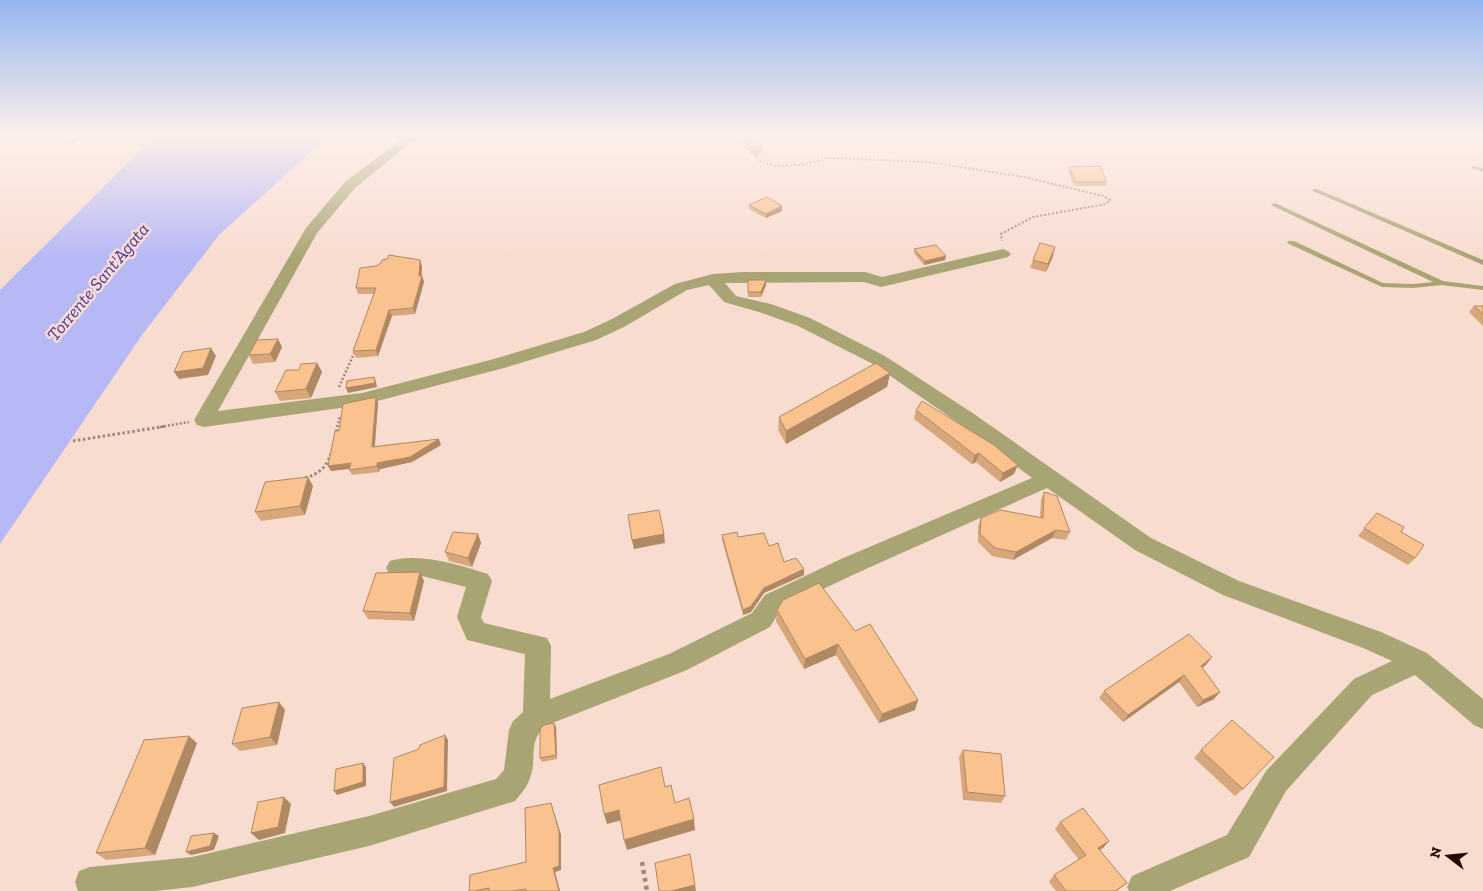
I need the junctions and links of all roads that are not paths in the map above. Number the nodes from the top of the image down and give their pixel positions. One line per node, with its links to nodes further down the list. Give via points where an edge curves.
1 (361, 177): 7 (street, via 311,231 204,420 339,403 558,348 618,323 681,287)
2 (1315, 190): 6 (lane)
3 (1275, 205): 8 (lane)
4 (1292, 242): 8 (lane, via 1382,285)
5 (1003, 254): 7 (street, via 881,282 866,277)
6 (1483, 263)
7 (713, 279): 10 (street, via 730,299 804,322 879,360)
8 (1441, 283): 9 (lane)
9 (1483, 288)
10 (1049, 479): 12 (street, via 1143,544 1231,588 1372,640); 14 (street, via 773,602 761,620 678,662)
11 (398, 568): 14 (street, via 422,567 480,581 469,616 476,632 538,646)
12 (1418, 661): 13 (street); 16 (street, via 1363,687 1276,781 1238,846)
13 (1483, 716)
14 (536, 717): 15 (street, via 523,730 517,776 505,791 369,832 192,872)
15 (90, 882)
16 (1143, 887)

